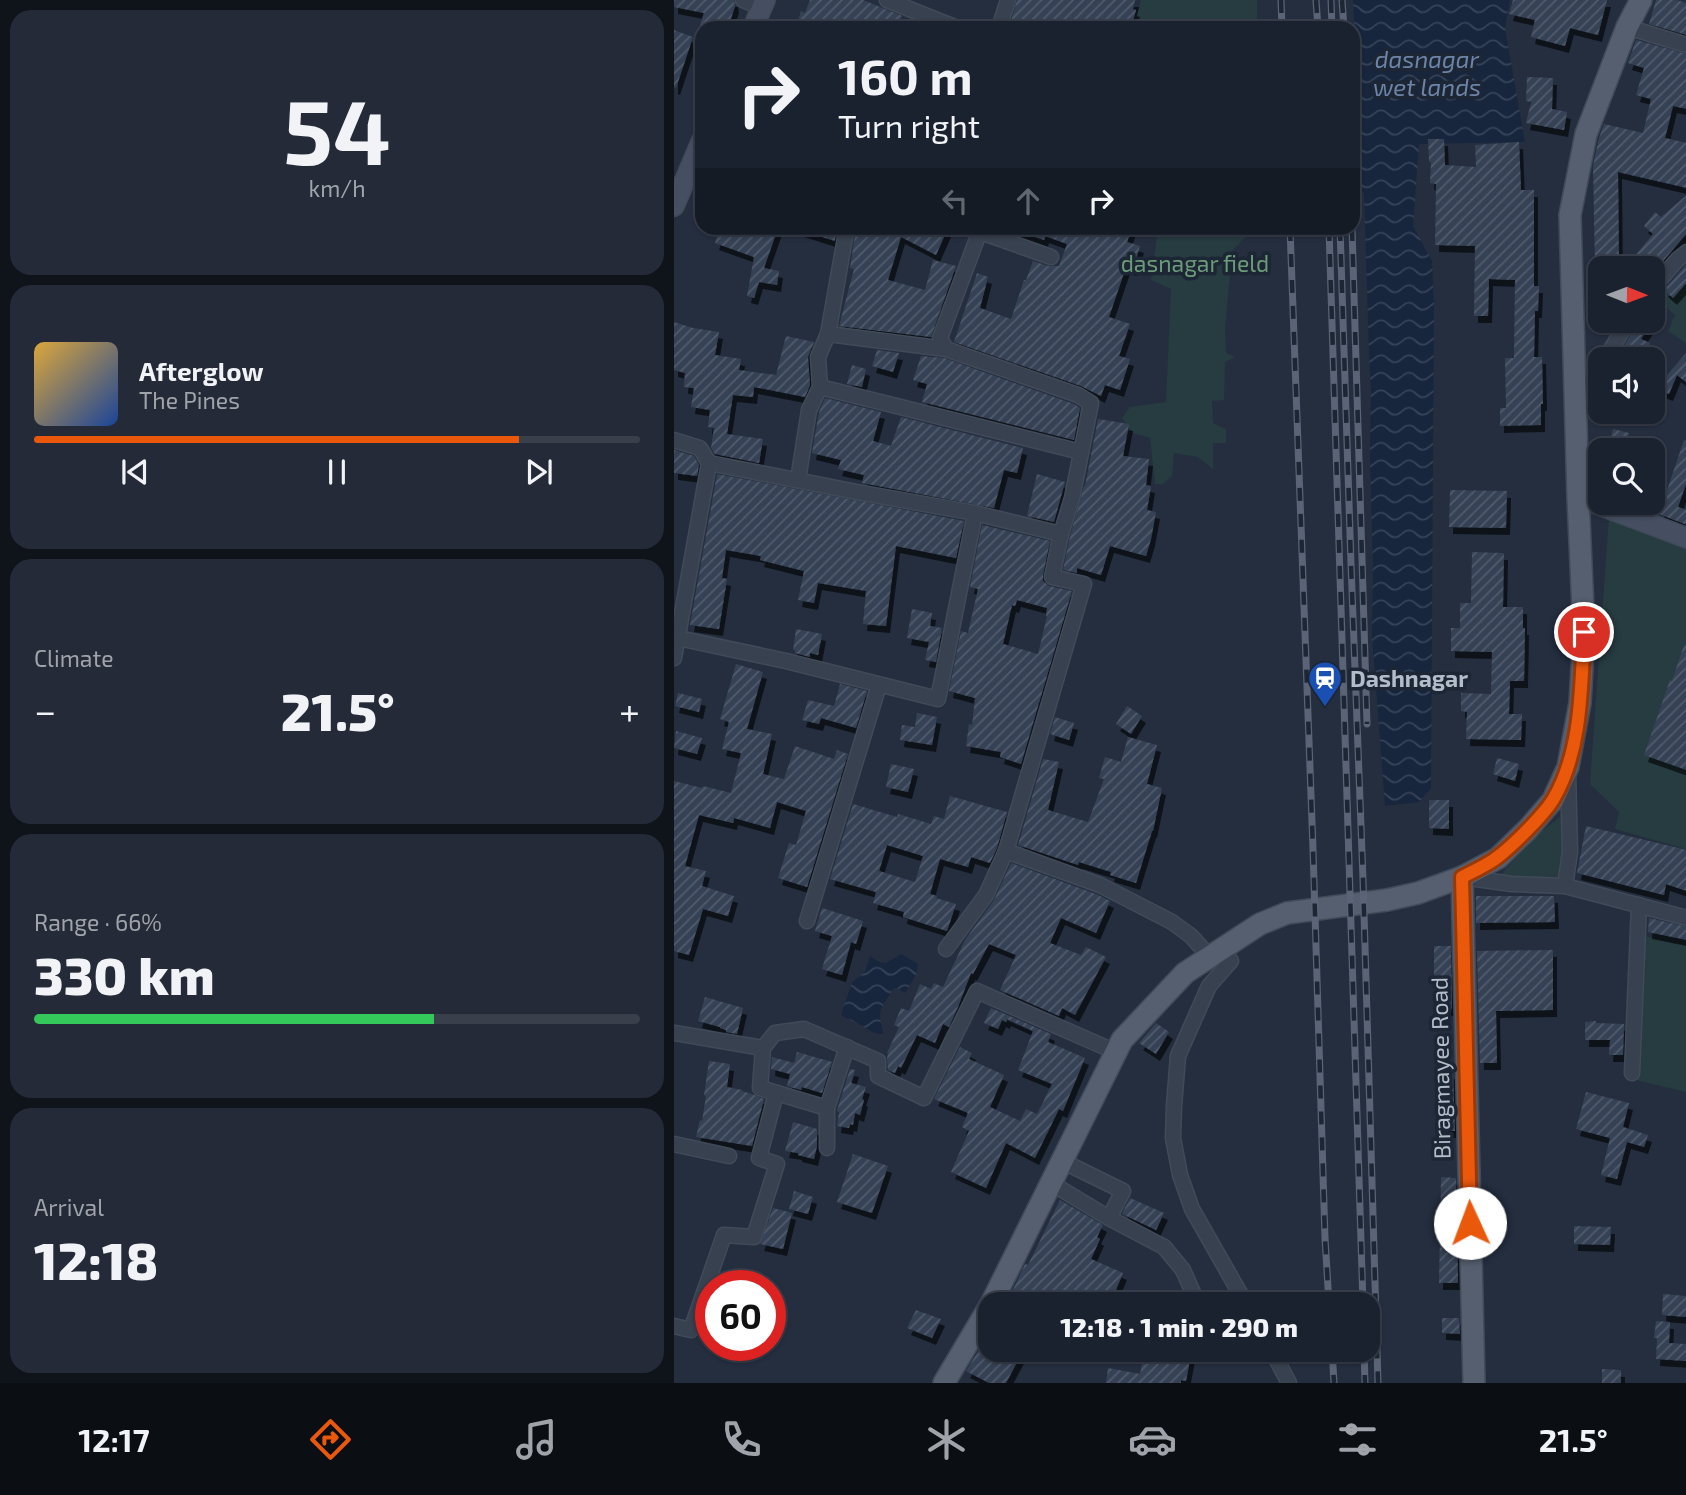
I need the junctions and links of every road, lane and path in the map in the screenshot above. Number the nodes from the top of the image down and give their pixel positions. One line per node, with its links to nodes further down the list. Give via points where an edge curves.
1 (743, 0): 5 (street)
2 (887, 0): 7 (street)
3 (1008, 0): 8 (street)
4 (1641, 0): 9 (main road)
5 (763, 4): 6 (street)
6 (756, 21)
7 (940, 21)
8 (1001, 21)
9 (1627, 27): 10 (street); 23 (main road, via 1586,134 1570,215)
10 (1686, 45)
11 (695, 156): 12 (street)
12 (674, 206)
13 (845, 235): 19 (street)
14 (974, 235): 20 (street, via 939,338)
15 (992, 235): 17 (street)
16 (1686, 252): 18 (street)
17 (1051, 257)
18 (1665, 274)
19 (828, 334): 20 (street); 22 (street, via 818,357)
20 (946, 349): 25 (street, via 1091,403)
21 (1588, 384): 23 (street)
22 (820, 387): 25 (street); 27 (street, via 809,410)
23 (1575, 403): 28 (main road)
24 (674, 440): 26 (street, via 700,448)
25 (1081, 452): 30 (street)
26 (709, 463): 27 (street); 32 (street)
27 (798, 480): 29 (street)
28 (1578, 497): 31 (street); 35 (main road, via 1584,632 1580,703)
29 (976, 513): 30 (street); 34 (street, via 938,699)
30 (1061, 534): 36 (street, via 1052,577 1084,584)
31 (1686, 538)
32 (678, 638): 33 (street); 34 (street)
33 (674, 658)
34 (879, 685): 41 (street)
35 (1568, 767): 37 (main road, via 1553,800 1528,829 1498,858); 38 (street, via 1570,852)
36 (1006, 851): 42 (street, via 986,895); 43 (street, via 1100,885 1172,922)
37 (1462, 877): 38 (street); 43 (main road, via 1397,898 1287,913 1260,924); 65 (main road, Biragmayee Road)
38 (1565, 886): 39 (street)
39 (1639, 905): 40 (street); 48 (street)
40 (1686, 918)
41 (807, 921)
42 (946, 949)
43 (1220, 959): 47 (main road, via 1185,973); 59 (street, via 1178,1056 1173,1138 1192,1209)
44 (674, 1033): 46 (street)
45 (847, 1047): 46 (street, via 804,1029 775,1033); 47 (street, via 878,1061 878,1076 924,1098 977,991); 50 (street)
46 (763, 1048): 49 (street, via 760,1088)
47 (1116, 1052): 54 (main road)
48 (1632, 1073)
49 (776, 1093): 50 (street); 60 (street, via 759,1158 777,1164 754,1237 724,1235 692,1330)
50 (827, 1108): 52 (street)
51 (674, 1144): 53 (street)
52 (827, 1148)
53 (729, 1156)
54 (1062, 1161): 55 (main road); 56 (street, via 1123,1191)
55 (1051, 1184): 56 (street); 57 (main road)
56 (1109, 1218): 58 (street, via 1164,1247 1183,1270)
57 (997, 1292)
58 (1193, 1292)
59 (1239, 1292)
60 (674, 1326)
61 (978, 1326): 63 (main road)
62 (1278, 1362): 64 (street)
63 (944, 1383)
64 (1289, 1383)
65 (1474, 1383)

